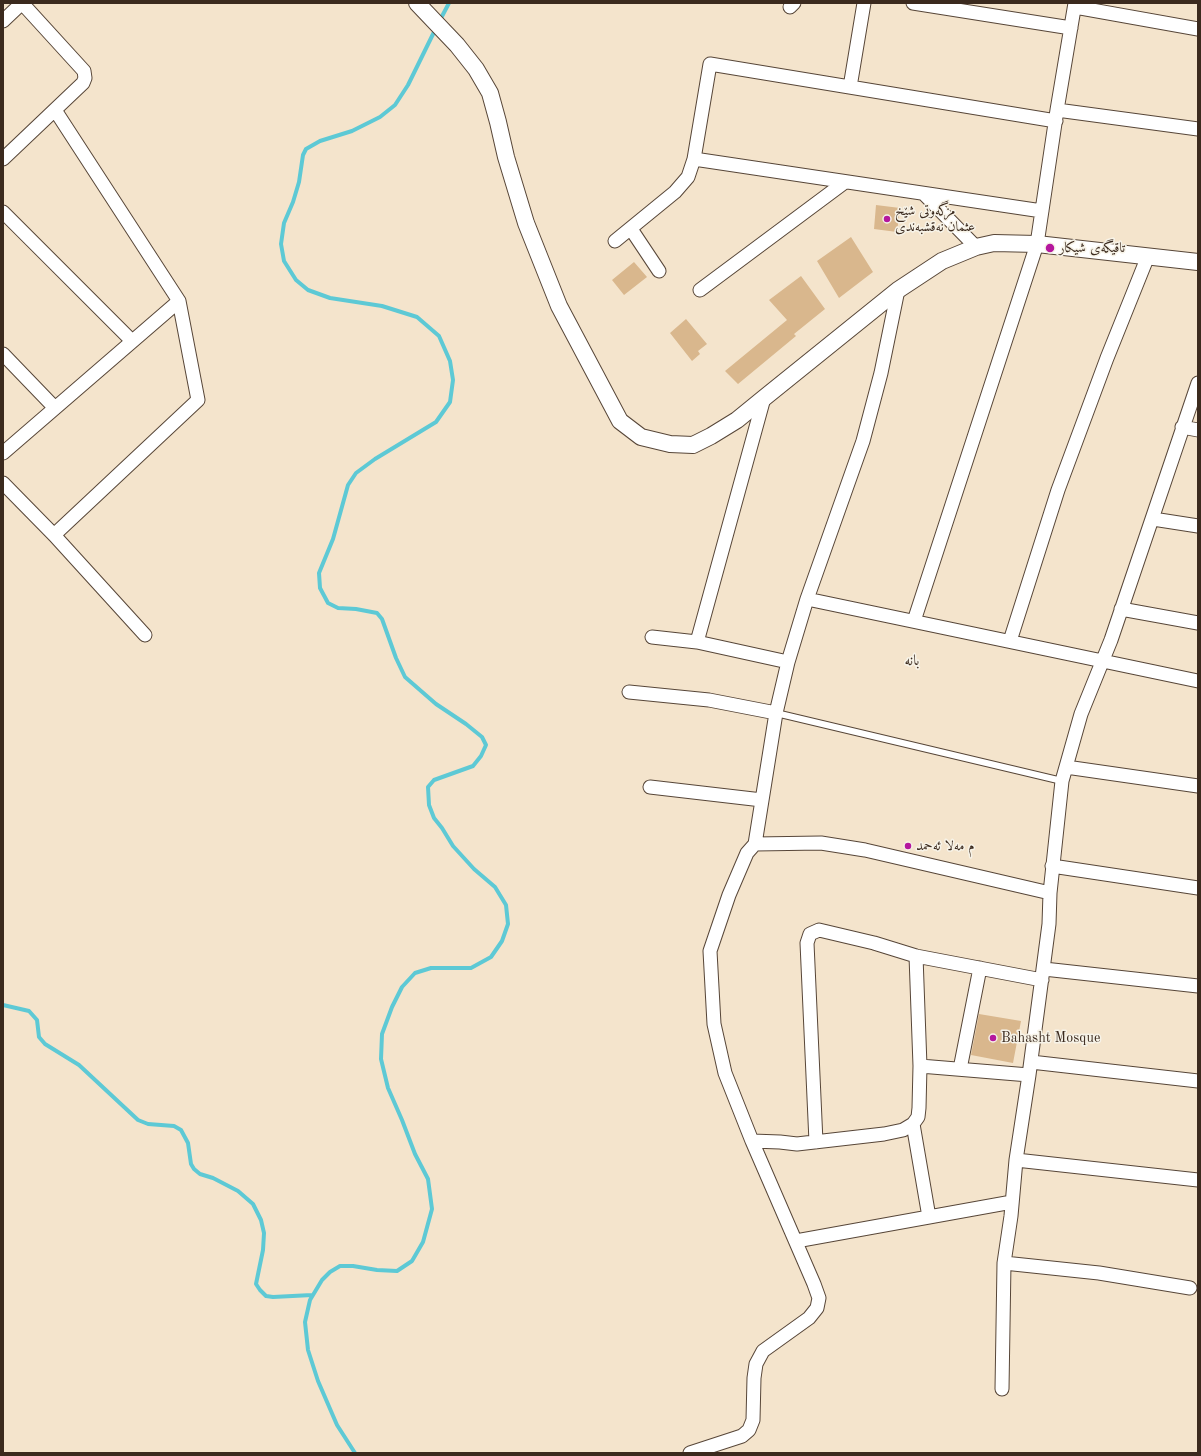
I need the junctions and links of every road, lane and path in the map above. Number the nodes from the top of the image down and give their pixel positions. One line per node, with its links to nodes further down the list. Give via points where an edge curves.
1 (864, 3): 8 (street)
2 (913, 3): 6 (street)
3 (418, 5): 31 (street, via 457,45 476,69 490,93 526,223 558,306 620,421 641,437 670,444 693,445 737,420)
4 (1075, 5): 6 (street); 7 (street)
5 (3, 22): 9 (street, via 22,3 84,71 84,83)
6 (1071, 28): 10 (street)
7 (1198, 29)
8 (850, 87): 10 (street); 13 (street, via 710,64)
9 (55, 110): 12 (street); 27 (street)
10 (1056, 116): 11 (street); 16 (street)
11 (1198, 129)
12 (3, 159)
13 (694, 159): 14 (street); 18 (street, via 688,178)
14 (845, 182): 15 (street); 25 (street)
15 (924, 194): 16 (street); 21 (street)
16 (1042, 211): 20 (street)
17 (3, 212): 28 (street)
18 (631, 229): 19 (street); 24 (street)
19 (615, 241)
20 (1037, 244): 21 (street, via 994,243); 22 (street); 42 (street)
21 (976, 247): 26 (street, via 942,261)
22 (1148, 256): 23 (street); 46 (street, via 1058,490)
23 (1198, 262)
24 (659, 271)
25 (700, 290)
26 (898, 290): 31 (street); 40 (street, via 881,373 863,441)
27 (179, 301): 28 (street); 39 (street, via 198,400)
28 (132, 341): 32 (street)
29 (3, 354): 32 (street)
30 (1198, 383): 33 (street)
31 (764, 398): 47 (street)
32 (55, 408): 35 (street)
33 (1182, 427): 34 (street); 37 (street)
34 (1198, 430)
35 (3, 453)
36 (3, 483): 39 (street)
37 (1153, 519): 38 (street); 41 (street)
38 (1198, 526)
39 (54, 535): 44 (street)
40 (807, 599): 42 (street); 49 (street)
41 (1122, 609): 43 (street); 48 (street)
42 (914, 621): 46 (street)
43 (1198, 623)
44 (145, 635)
45 (652, 637): 47 (street)
46 (1010, 641): 48 (street)
47 (697, 642): 49 (street)
48 (1102, 660): 50 (street); 53 (street, via 1081,714)
49 (788, 662): 52 (street)
50 (1198, 681)
51 (629, 692): 52 (street, via 709,700)
52 (776, 713): 54 (lane); 57 (street)
53 (1066, 767): 54 (street); 55 (street)
54 (1062, 781): 59 (street)
55 (1198, 786)
56 (650, 787): 57 (street)
57 (762, 800): 58 (street)
58 (755, 844): 61 (street, via 821,843 938,866); 71 (street, via 747,853 729,895 710,951 714,1024 725,1073)
59 (1052, 866): 60 (street); 61 (street)
60 (1198, 888)
61 (1050, 893): 64 (street)
62 (916, 956): 63 (street); 66 (street); 72 (street, via 819,930 810,934 807,943)
63 (980, 968): 64 (street); 67 (street)
64 (1043, 975): 65 (street); 68 (street)
65 (1198, 986)
66 (920, 1066): 67 (street); 70 (street, via 918,1117)
67 (960, 1069): 68 (street)
68 (1030, 1069): 69 (street); 73 (street)
69 (1198, 1081)
70 (913, 1124): 72 (street, via 903,1130 884,1134); 76 (street)
71 (752, 1141): 72 (street, via 797,1144); 77 (street)
72 (816, 1142)
73 (1016, 1160): 74 (street); 75 (street)
74 (1198, 1180)
75 (1012, 1202): 76 (street); 78 (street)
76 (929, 1217): 77 (street)
77 (796, 1241): 81 (street, via 819,1298 817,1308 809,1318 763,1351 756,1364 753,1420 749,1430 742,1436)
78 (1004, 1263): 79 (street, via 1099,1273); 80 (street)
79 (1190, 1288)
80 (1002, 1389)
81 (690, 1453)

